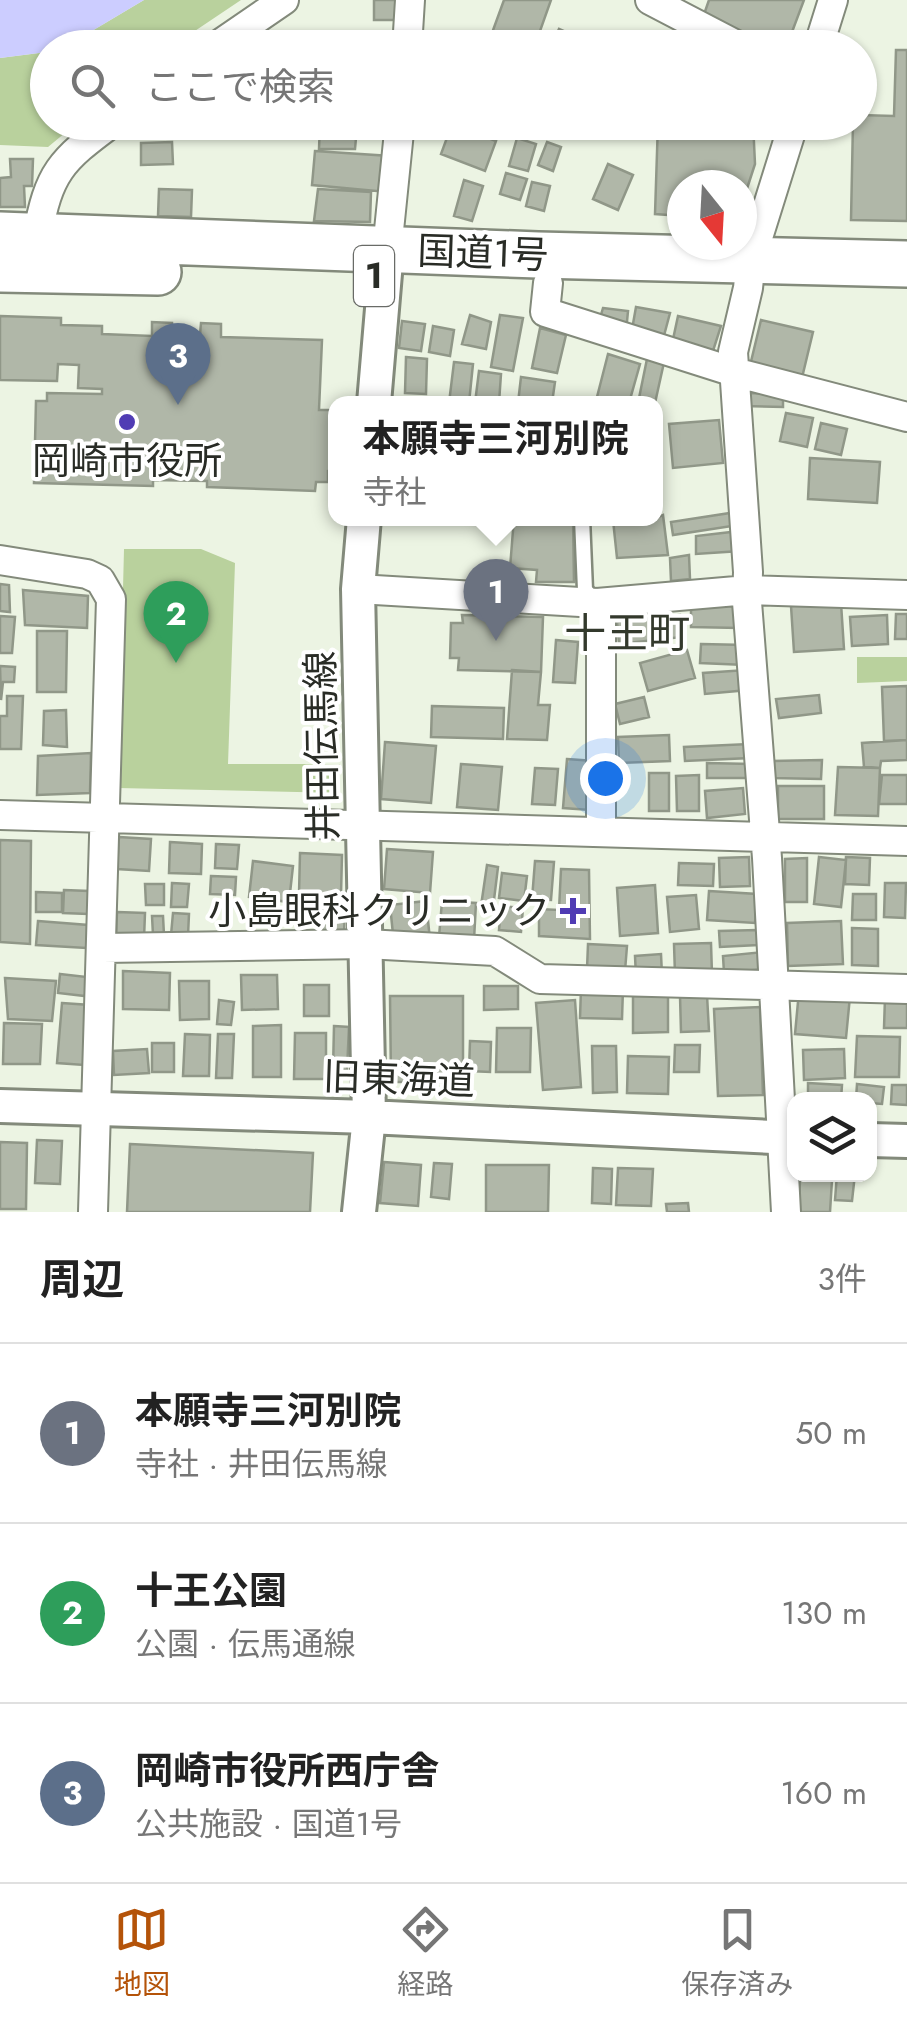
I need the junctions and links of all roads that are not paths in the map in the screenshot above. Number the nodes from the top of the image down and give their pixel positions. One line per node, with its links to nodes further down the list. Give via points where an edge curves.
1 (284, 0): 5 (street)
2 (410, 0): 6 (street)
3 (650, 0): 7 (street)
4 (833, 0): 8 (street)
5 (240, 30)
6 (408, 30)
7 (708, 30)
8 (824, 30)
9 (90, 140): 12 (street, via 54,173)
10 (398, 140): 13 (street)
11 (789, 140): 16 (street)
12 (18, 236): 13 (highway, 国道1号 / 1)
13 (386, 263): 15 (highway, 国道1号 / 1); 16 (highway, 国道1号 / 1); 17 (highway, 国道1号 / 1); 20 (street)
14 (907, 264): 16 (highway, 国道1号 / 1)
15 (0, 269)
16 (750, 274): 17 (highway, 国道1号 / 1); 18 (highway, 国道1号 / 1); 19 (street)
17 (548, 283): 19 (street, via 545,312)
18 (907, 295)
19 (734, 372): 21 (street); 26 (street)
20 (375, 396)
21 (907, 416)
22 (363, 526): 25 (street, 井田伝馬線)
23 (582, 526): 28 (lane, via 585,590)
24 (0, 560): 30 (street, via 87,574 108,590)
25 (358, 589): 28 (street); 31 (street, 井田伝馬線)
26 (748, 590): 27 (street); 28 (street); 33 (street)
27 (907, 595)
28 (597, 603): 32 (street)
29 (0, 815): 30 (street)
30 (106, 819): 31 (street); 36 (street)
31 (364, 826): 32 (street); 35 (street, 井田伝馬線)
32 (601, 832): 33 (street)
33 (765, 837): 34 (street); 37 (street)
34 (907, 841)
35 (366, 944): 36 (street); 37 (street, via 496,951 540,978); 41 (street, 井田伝馬線)
36 (103, 948): 40 (street)
37 (773, 985): 38 (street); 42 (street)
38 (907, 990)
39 (0, 1106): 40 (street, 旧東海道)
40 (98, 1109): 41 (street, 旧東海道); 45 (street)
41 (369, 1117): 42 (street, 旧東海道); 46 (street, 井田伝馬線)
42 (787, 1138): 47 (street)
43 (877, 1140): 44 (street)
44 (907, 1141)
45 (93, 1212)
46 (359, 1212)
47 (786, 1212)

